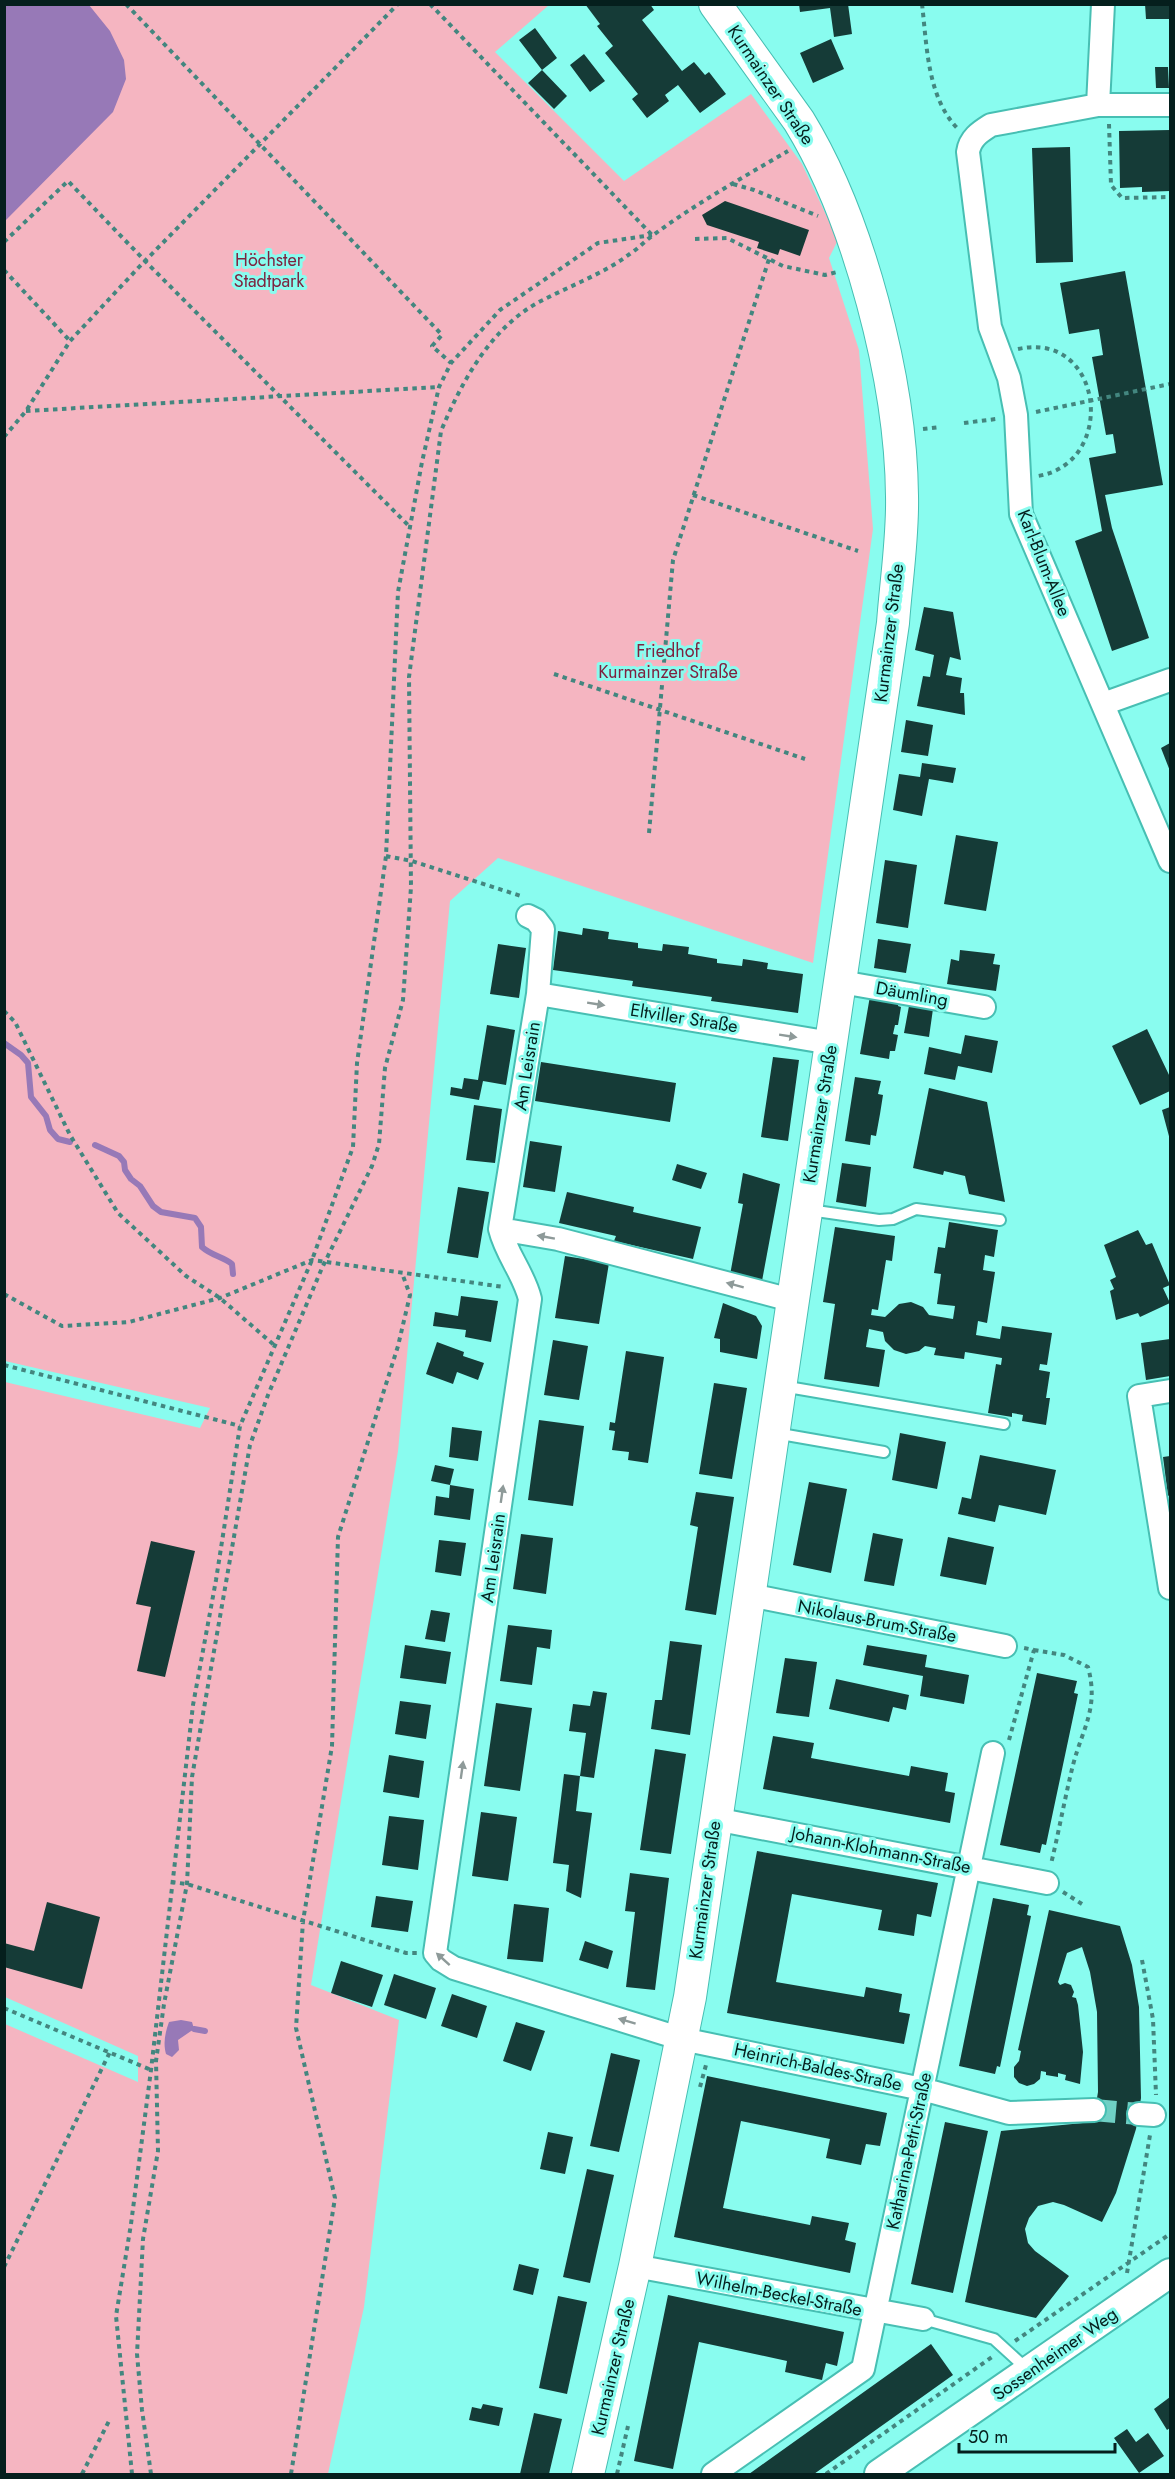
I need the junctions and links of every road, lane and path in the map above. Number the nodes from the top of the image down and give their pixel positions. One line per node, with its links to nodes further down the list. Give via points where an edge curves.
1 (126, 4): 11 (path)
2 (398, 4): 11 (path)
3 (430, 4): 16 (path)
4 (715, 4): 9 (main road, Kurmainzer Straße)
5 (922, 4): 10 (path, via 933,86 948,119)
6 (1102, 4): 7 (street)
7 (1103, 105): 8 (street); 10 (street, via 991,125); 13 (path, via 1111,185 1122,198)
8 (1170, 105)
9 (809, 138): 12 (path); 15 (main road, Kurmainzer Straße)
10 (970, 142): 24 (street, Karl-Blum-Allee, via 968,161 987,308)
11 (260, 143): 20 (path); 25 (path, via 442,335 432,346)
12 (733, 184): 15 (path, via 827,220); 16 (path)
13 (1170, 197): 14 (path)
14 (1170, 203)
15 (845, 215): 21 (main road, Kurmainzer Straße)
16 (652, 235): 25 (path, via 598,243 500,310); 45 (path, via 630,254 540,301 510,324 477,361 441,431 409,677)
17 (695, 240): 19 (path, via 727,238)
18 (4, 242): 20 (path, via 68,180)
19 (770, 259): 21 (path, via 783,266 825,275); 35 (path)
20 (145, 261): 23 (path); 28 (path)
21 (861, 265): 48 (main road, Kurmainzer Straße, via 890,380 903,498 893,623)
22 (4, 270): 23 (path)
23 (70, 341): 30 (path)
24 (1000, 354): 29 (path, via 1036,346 1063,354 1081,373); 31 (street, Karl-Blum-Allee)
25 (451, 363): 27 (path)
26 (1170, 384): 29 (path)
27 (439, 387): 28 (path); 36 (path)
28 (279, 395): 30 (path); 36 (path)
29 (1091, 401): 31 (path); 34 (path, via 1087,437 1072,460 1046,475)
30 (26, 411): 33 (path)
31 (1016, 416): 32 (path); 34 (street, Karl-Blum-Allee)
32 (964, 423)
33 (4, 438)
34 (1019, 478): 40 (street, Karl-Blum-Allee, via 1021,514)
35 (693, 495): 37 (path); 41 (path, via 673,561)
36 (410, 526): 44 (path, via 398,592)
37 (858, 551)
38 (554, 674): 41 (path)
39 (1170, 680): 40 (street)
40 (1103, 704): 46 (street, Karl-Blum-Allee)
41 (660, 710): 42 (path); 43 (path)
42 (805, 759)
43 (649, 833)
44 (386, 856): 45 (path); 56 (path, via 357,1063 353,1147)
45 (412, 861): 47 (path, via 523,896); 57 (path, via 403,1000 385,1068 379,1144)
46 (1170, 861)
47 (528, 916): 49 (street, Am Leisrain, via 543,929)
48 (841, 982): 50 (street, Däumling); 52 (main road, Kurmainzer Straße)
49 (538, 994): 52 (street, Eltviller Straße, one-way to 52); 55 (street, Am Leisrain)
50 (984, 1007)
51 (4, 1011): 61 (path, via 15,1022 70,1135 118,1213 186,1276)
52 (831, 1042): 53 (main road, Kurmainzer Straße)
53 (805, 1209): 54 (lane, via 879,1221 893,1220 916,1209); 62 (main road, Kurmainzer Straße)
54 (1000, 1220)
55 (500, 1229): 59 (street, Am Leisrain); 62 (street, one-way to 55, via 558,1239)
56 (312, 1260): 57 (path); 61 (path); 63 (path)
57 (324, 1262): 58 (path); 80 (path, via 250,1445 192,1777)
58 (402, 1273): 59 (path); 82 (path, via 410,1296 398,1346 338,1537 332,1746)
59 (528, 1288): 83 (street, Am Leisrain, one-way to 59, via 530,1299)
60 (4, 1294): 61 (path, via 62,1326 129,1322)
61 (220, 1298): 63 (path)
62 (791, 1300): 65 (main road, Kurmainzer Straße)
63 (274, 1345): 68 (path)
64 (4, 1365): 68 (path)
65 (779, 1386): 67 (lane); 69 (main road, Kurmainzer Straße)
66 (1170, 1391): 71 (street, via 1139,1396)
67 (1004, 1424)
68 (240, 1426): 78 (path, via 193,1705)
69 (772, 1433): 70 (lane); 72 (main road, Kurmainzer Straße)
70 (884, 1452)
71 (1170, 1588)
72 (749, 1595): 73 (street, Nikolaus-Brum-Straße); 76 (main road, Kurmainzer Straße)
73 (1005, 1646): 74 (path)
74 (1034, 1650): 75 (path, via 1008,1740); 79 (path, via 1064,1655 1088,1667 1093,1687 1088,1724 1074,1763)
75 (993, 1753): 77 (street, Katharina-Petri-Straße)
76 (715, 1819): 77 (street, Johann-Klohmann-Straße); 86 (main road, Kurmainzer Straße)
77 (969, 1867): 79 (street, Johann-Klohmann-Straße); 89 (street, Katharina-Petri-Straße)
78 (171, 1882): 80 (path); 88 (path)
79 (1047, 1883): 81 (path)
80 (187, 1884): 82 (path); 101 (path, via 156,2061 158,2151 143,2239 137,2354)
81 (1082, 1904)
82 (303, 1921): 83 (path, via 406,1953); 102 (path, via 296,2028 335,2199)
83 (435, 1953): 86 (street, one-way to 83, via 454,1968)
84 (1142, 1960): 94 (path, via 1153,2019 1153,2105)
85 (4, 2008): 87 (path)
86 (682, 2038): 89 (street, Heinrich-Baldes-Straße); 91 (main road, Kurmainzer Straße)
87 (110, 2052): 88 (path); 92 (path)
88 (151, 2070): 100 (path, via 116,2316)
89 (922, 2089): 90 (street, Heinrich-Baldes-Straße, via 1009,2113); 95 (street, Katharina-Petri-Straße)
90 (1094, 2110)
91 (635, 2266): 95 (street, Wilhelm-Beckel-Straße); 103 (main road, Kurmainzer Straße)
92 (4, 2267)
93 (1170, 2272): 94 (street, Sossenheimer Weg)
94 (1120, 2309): 97 (street, Sossenheimer Weg)
95 (874, 2312): 96 (street, Wilhelm-Beckel-Straße); 104 (street, Katharina-Petri-Straße, via 863,2369)
96 (923, 2319): 97 (lane, via 994,2339)
97 (1030, 2372): 105 (street, Sossenheimer Weg)
98 (110, 2419): 99 (path)
99 (82, 2475)
100 (132, 2475)
101 (151, 2475)
102 (291, 2475)
103 (588, 2475)
104 (712, 2475)
105 (879, 2475)

